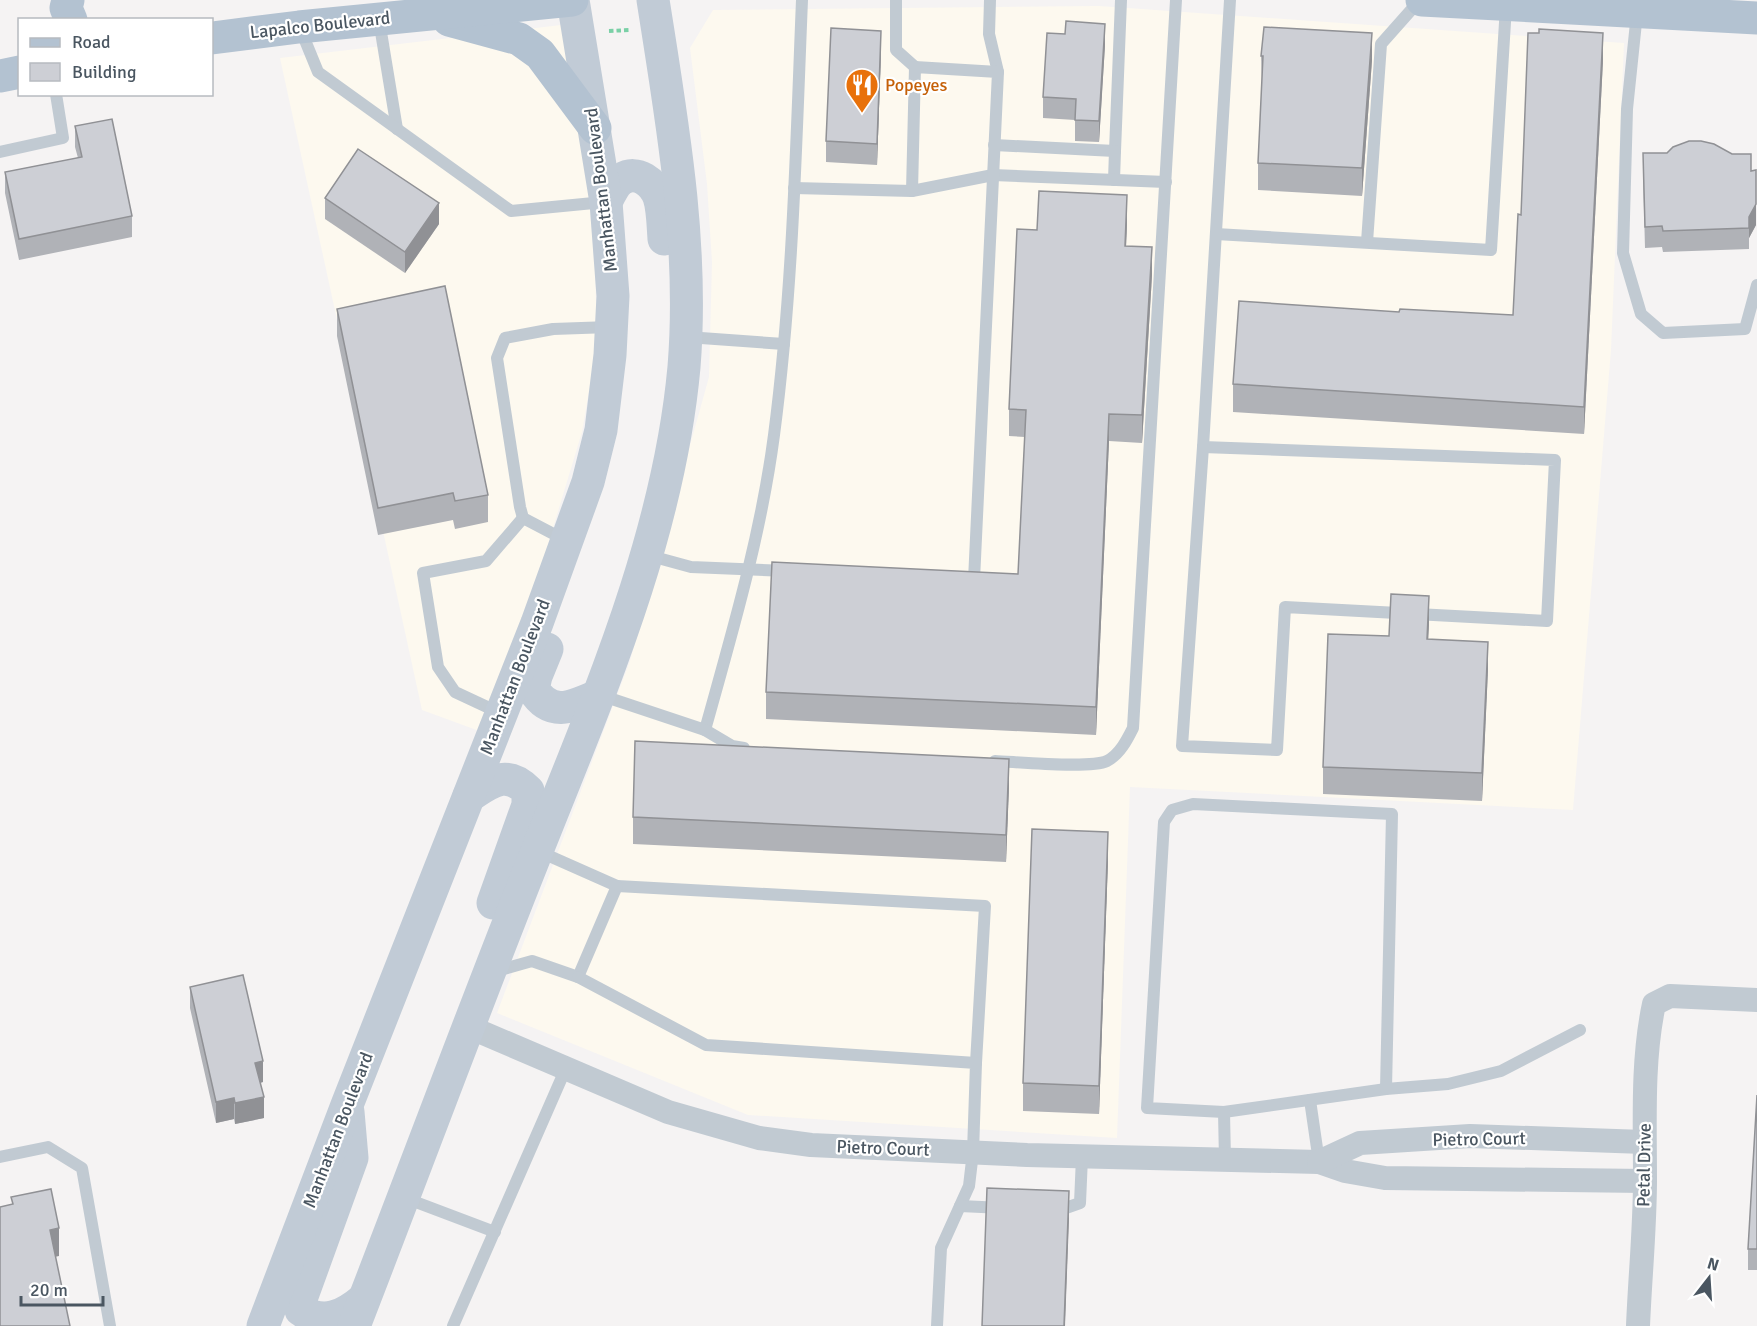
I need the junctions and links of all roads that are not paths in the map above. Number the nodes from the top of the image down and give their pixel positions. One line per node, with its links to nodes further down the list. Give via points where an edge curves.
1 (68, 0): 15 (main road, via 66,9)
2 (317, 0): 19 (main road)
3 (572, 0): 14 (main road, Lapalco Boulevard); 26 (street, Manhattan Boulevard)
4 (653, 0): 40 (street, via 684,216)
5 (802, 0): 34 (lane)
6 (896, 0): 21 (lane, via 896,50)
7 (990, 0): 23 (lane, via 989,34)
8 (1121, 0): 29 (lane)
9 (1176, 0): 33 (lane)
10 (1230, 0): 37 (lane)
11 (1421, 0): 12 (main road); 38 (lane, via 1381,44)
12 (1506, 4): 13 (main road); 38 (lane, via 1491,250)
13 (1638, 12): 16 (main road); 39 (lane, via 1627,109 1623,253 1641,314 1663,333 1745,329)
14 (427, 14): 17 (main road, Lapalco Boulevard); 26 (main road, via 519,39 540,54)
15 (70, 18)
16 (1757, 18)
17 (379, 19): 18 (main road, Lapalco Boulevard); 27 (lane)
18 (299, 27): 19 (main road, Lapalco Boulevard); 27 (lane, via 318,72)
19 (267, 30): 20 (main road, Lapalco Boulevard)
20 (213, 38)
21 (915, 67): 23 (lane); 35 (lane)
22 (18, 72): 24 (main road)
23 (998, 72): 28 (lane)
24 (0, 76)
25 (56, 96): 30 (lane, via 63,138)
26 (595, 128): 36 (street, Manhattan Boulevard)
27 (397, 129): 36 (lane, via 512,211)
28 (994, 145): 29 (lane); 31 (lane)
29 (1115, 150): 32 (lane)
30 (0, 152)
31 (993, 175): 32 (lane); 35 (lane); 51 (lane, via 974,580)
32 (1114, 180): 33 (lane)
33 (1166, 182): 56 (lane, via 1133,728 1123,747 1108,760 1092,765)
34 (794, 188): 35 (lane); 43 (lane)
35 (912, 191)
36 (606, 202): 40 (street, via 623,178 635,175 650,182 659,196 665,242); 41 (street, Manhattan Boulevard, via 613,296)
37 (1216, 234): 38 (lane); 44 (lane)
38 (1367, 242)
39 (1757, 285)
40 (686, 294): 42 (street)
41 (611, 327): 45 (street, Manhattan Boulevard, via 601,430); 46 (lane, via 553,329 504,338 497,358)
42 (686, 337): 43 (lane); 48 (street, via 677,423 661,505)
43 (784, 344): 49 (lane, via 774,436)
44 (1203, 447): 44 (lane, via 1555,460 1547,621 1285,607 1277,750 1182,746)
45 (588, 482): 47 (street, Manhattan Boulevard); 52 (street, via 594,521 533,689 538,698 559,708)
46 (524, 518): 47 (lane); 53 (lane, via 486,561 423,573 438,667 455,692)
47 (566, 541): 53 (street, Manhattan Boulevard)
48 (646, 554): 49 (lane, via 690,567); 52 (street)
49 (749, 570): 50 (lane); 54 (lane)
50 (796, 572)
51 (950, 579)
52 (599, 695): 54 (lane); 58 (street)
53 (502, 713): 57 (street, Manhattan Boulevard)
54 (705, 730): 55 (lane, via 732,746)
55 (755, 751)
56 (978, 760)
57 (469, 796): 60 (street, via 495,780 511,779 528,791 528,805 480,941); 69 (street, Manhattan Boulevard)
58 (537, 850): 59 (lane); 60 (street)
59 (617, 886): 61 (lane); 65 (lane, via 985,906)
60 (489, 973): 61 (lane, via 532,962); 63 (street)
61 (578, 977): 65 (lane, via 706,1045)
62 (1757, 1000): 71 (street, Petal Drive, via 1670,996 1654,1004 1649,1028)
63 (469, 1027): 66 (street, Pietro Court); 78 (street)
64 (1580, 1030): 67 (lane, via 1501,1071 1448,1084)
65 (976, 1063): 72 (lane)
66 (566, 1068): 72 (street, Pietro Court, via 668,1112 759,1138 811,1145); 82 (lane)
67 (1386, 1089): 68 (lane); 70 (lane, via 1392,814 1193,804 1172,810 1164,822 1147,1108)
68 (1310, 1100): 70 (lane); 76 (lane)
69 (347, 1105): 83 (street, via 352,1158 301,1299 301,1310 308,1319 319,1323); 85 (street, Manhattan Boulevard)
70 (1224, 1112): 75 (lane)
71 (1644, 1142): 76 (street, Pietro Court, via 1470,1136 1360,1143); 77 (street, Petal Drive)
72 (973, 1152): 74 (street, Pietro Court); 79 (lane, via 969,1186)
73 (0, 1157): 84 (lane, via 48,1147 82,1168)
74 (1082, 1157): 75 (street, Pietro Court); 81 (lane, via 1080,1203)
75 (1225, 1160): 76 (street, Pietro Court)
76 (1319, 1162): 77 (street, Pietro Court, via 1385,1178)
77 (1645, 1181): 88 (street, Petal Drive)
78 (403, 1198): 82 (lane); 83 (street)
79 (960, 1206): 80 (lane); 87 (lane, via 941,1248)
80 (1010, 1208)
81 (1063, 1209)
82 (495, 1232): 86 (lane)
83 (359, 1313)
84 (110, 1326)
85 (263, 1326)
86 (453, 1326)
87 (938, 1326)
88 (1638, 1326)

